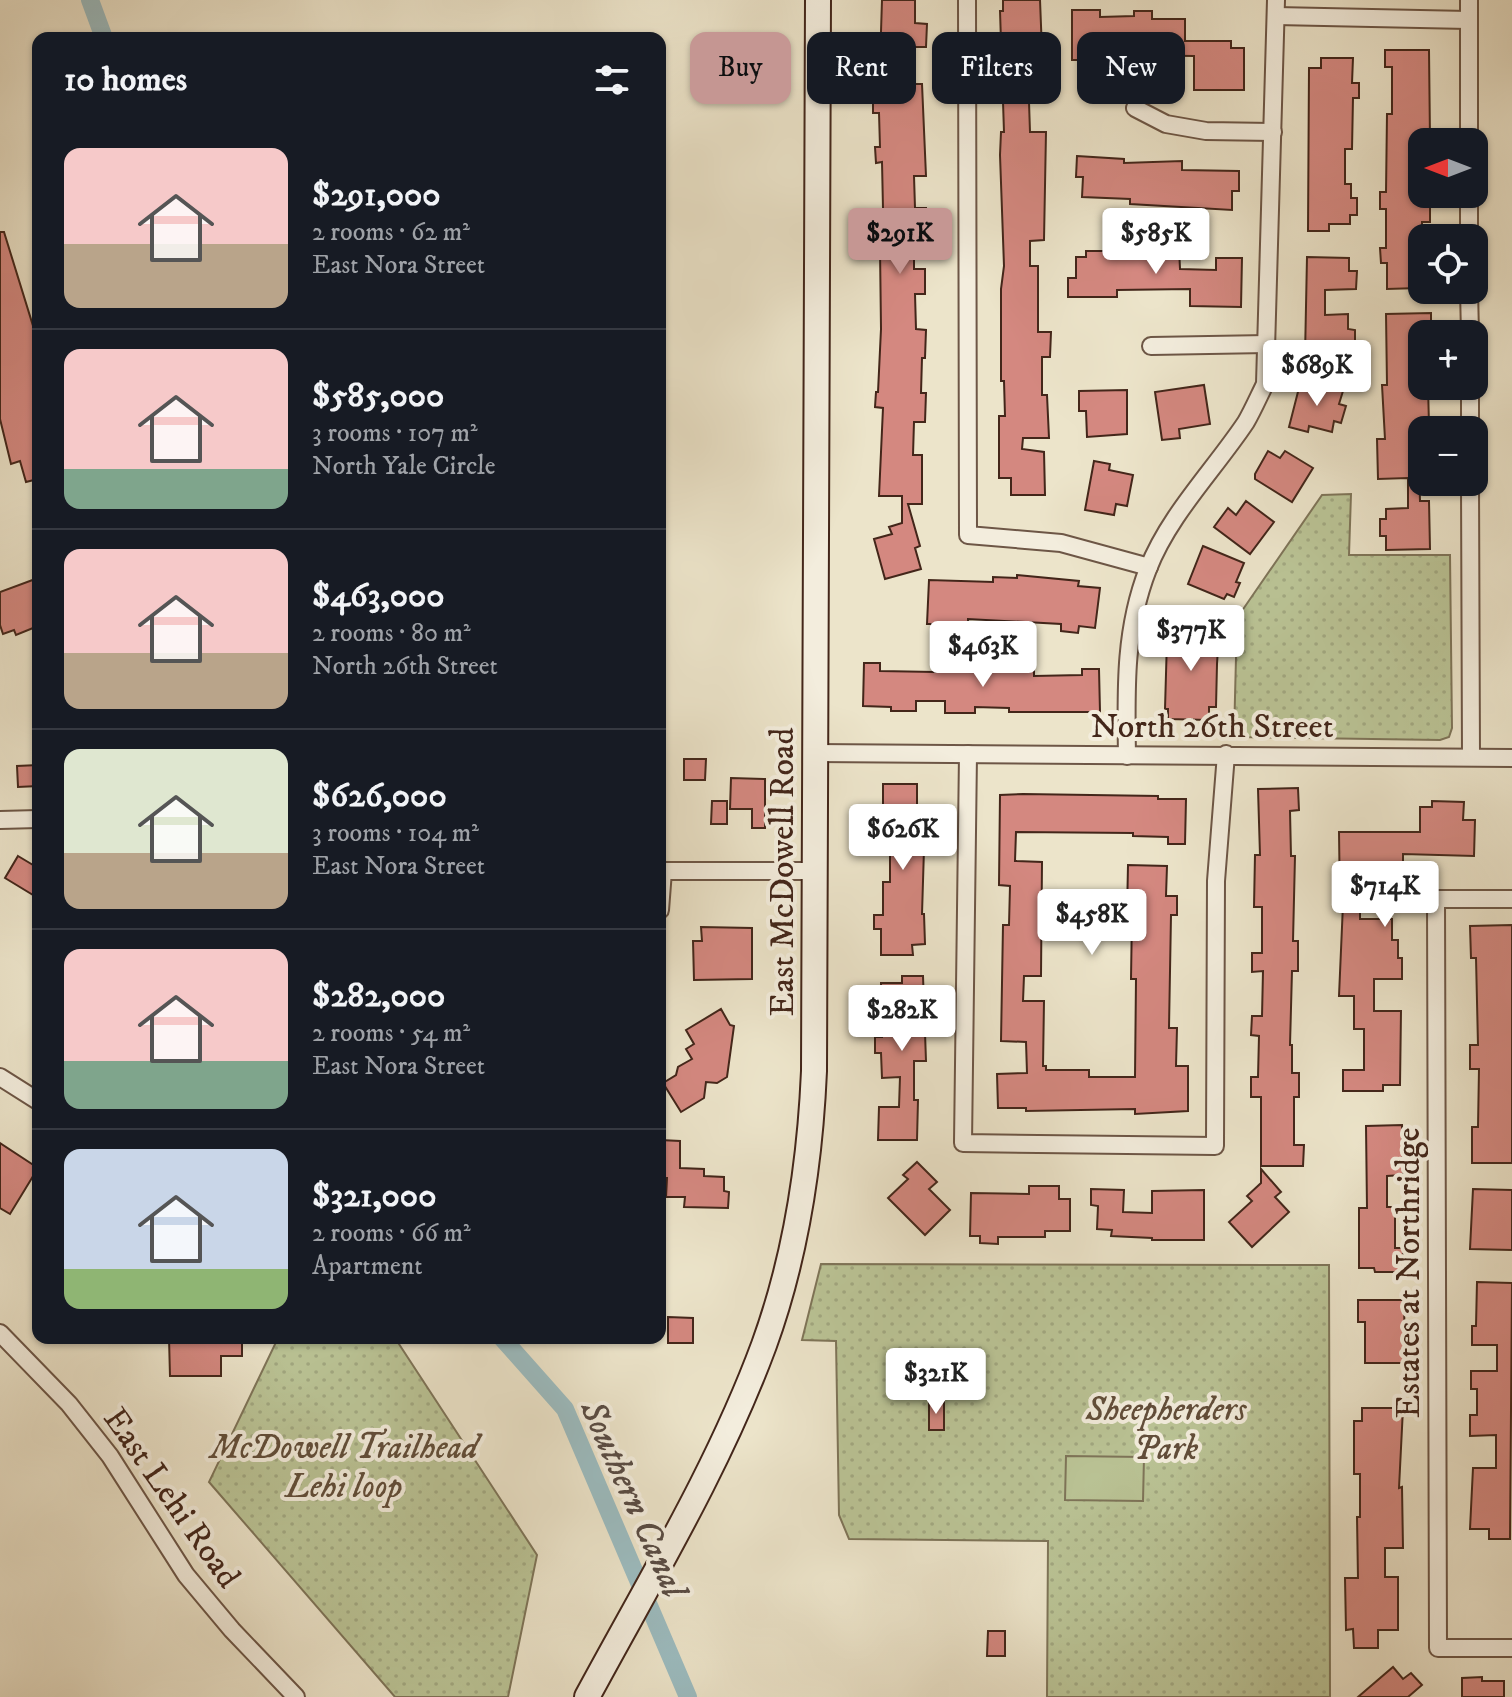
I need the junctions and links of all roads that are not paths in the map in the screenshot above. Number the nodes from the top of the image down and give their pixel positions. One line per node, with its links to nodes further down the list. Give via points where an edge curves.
1 (818, 0): 13 (main road, East McDowell Road)
2 (967, 0): 12 (street, via 968,535 1061,543)
3 (1469, 0): 5 (street)
4 (1276, 8): 5 (street); 8 (street)
5 (1468, 20): 7 (street)
6 (1135, 108): 8 (street, via 1166,124 1206,131)
7 (1469, 128)
8 (1273, 132): 9 (street)
9 (1267, 344): 10 (street); 12 (street, via 1265,384 1248,419)
10 (1151, 346)
11 (1470, 496): 17 (street)
12 (1149, 567): 16 (street, via 1132,617 1126,666)
13 (815, 753): 14 (street, North 26th Street); 22 (main road, East McDowell Road)
14 (968, 754): 15 (street, via 963,1143 1215,1146 1216,881); 16 (street, North 26th Street)
15 (1226, 754): 16 (street, North 26th Street); 17 (street, North 26th Street)
16 (1127, 756)
17 (1471, 757): 18 (street, North 26th Street)
18 (1512, 758)
19 (32, 819): 20 (street)
20 (0, 820)
21 (666, 871): 22 (street)
22 (814, 871): 29 (main road, East McDowell Road, via 812,1124 789,1261 747,1390)
23 (1512, 899): 27 (street, Estates at Northridge, via 1436,899 1436,947 1438,1648)
24 (0, 1077): 25 (street)
25 (32, 1097)
26 (0, 1333): 28 (street, East Lehi Road, via 69,1404 110,1456 186,1575)
27 (1512, 1648)
28 (296, 1697)
29 (587, 1697)

